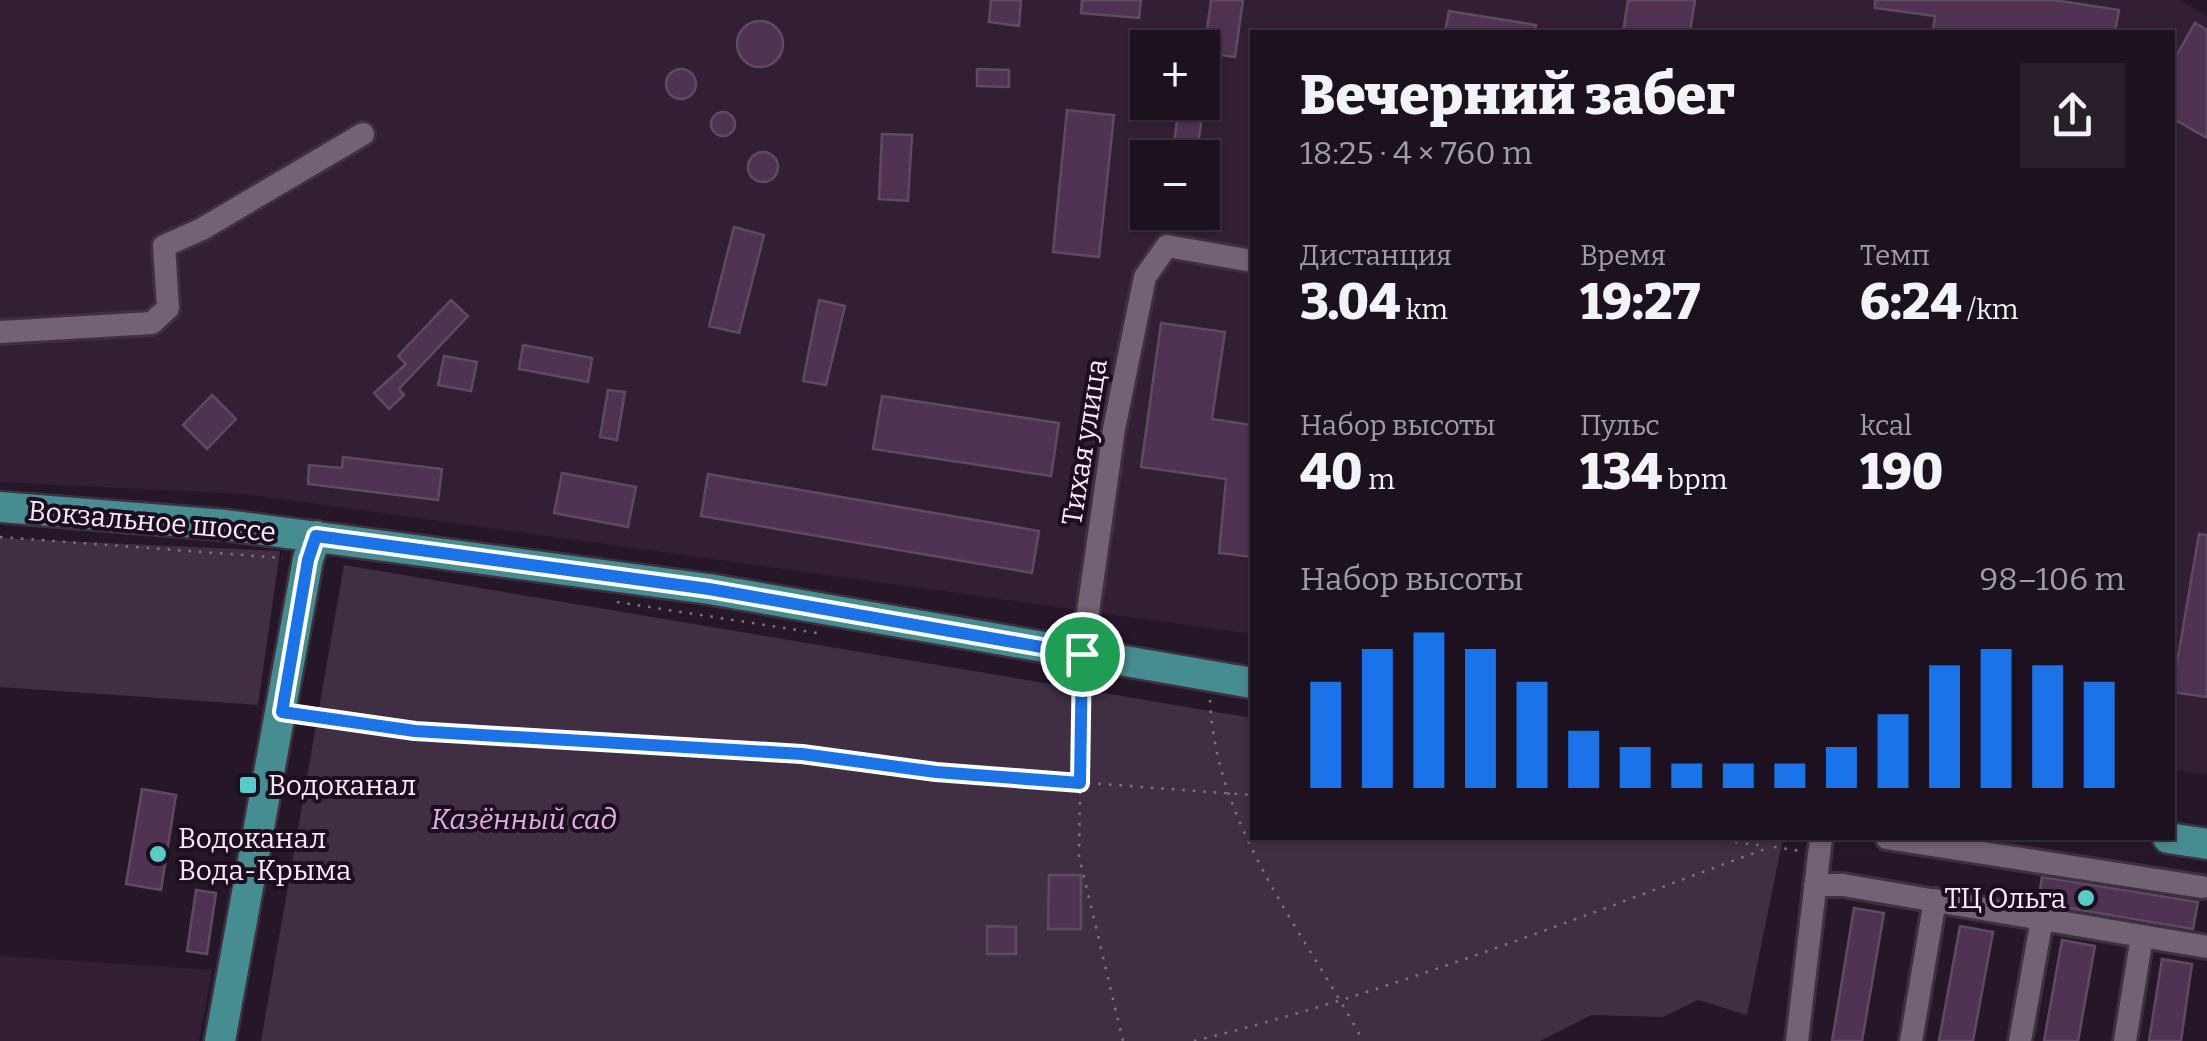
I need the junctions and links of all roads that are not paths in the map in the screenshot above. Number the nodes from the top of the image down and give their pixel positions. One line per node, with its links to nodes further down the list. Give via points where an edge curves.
1 (362, 134): 3 (lane, via 164,246 168,308 152,323)
2 (1250, 261): 6 (lane, Тихая улица, via 1167,246 1145,277 1114,430)
3 (0, 332)
4 (0, 508): 5 (main road, Вокзальное шоссе)
5 (312, 548): 6 (main road, Вокзальное шоссе, via 709,589); 18 (main road)
6 (1082, 654): 7 (main road, Вокзальное шоссе)
7 (1250, 683)
8 (2175, 839): 10 (main road)
9 (1901, 840): 13 (lane)
10 (2207, 844)
11 (1820, 846): 12 (lane)
12 (1816, 885): 14 (lane); 19 (lane)
13 (2202, 888)
14 (1935, 900): 15 (lane); 20 (lane)
15 (2042, 919): 16 (lane); 21 (lane)
16 (2142, 936): 17 (lane); 22 (lane)
17 (2207, 947)
18 (220, 1041)
19 (1796, 1041)
20 (1912, 1041)
21 (2020, 1041)
22 (2125, 1041)

